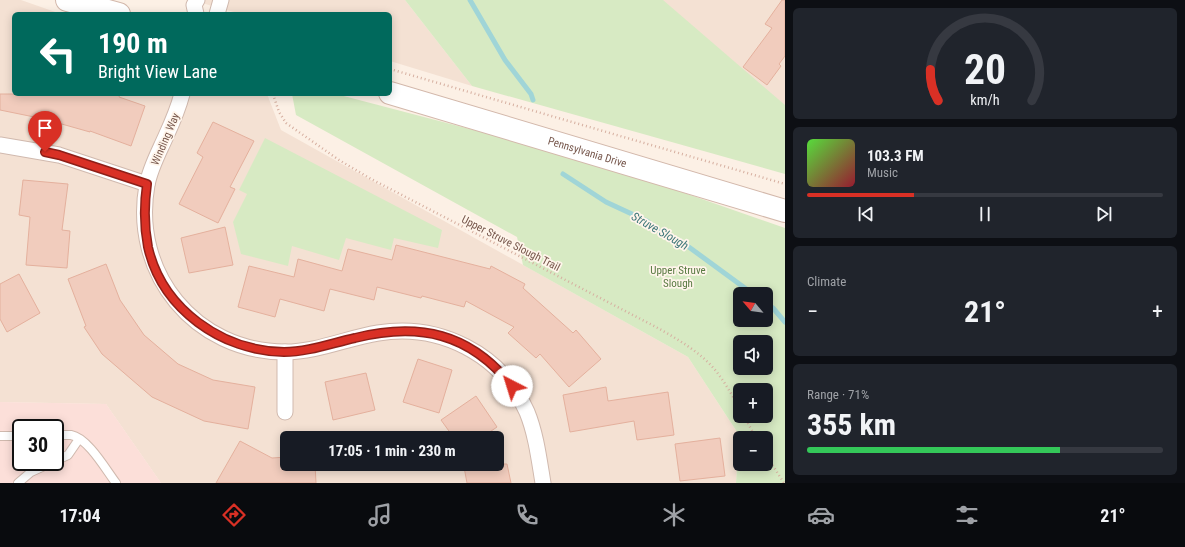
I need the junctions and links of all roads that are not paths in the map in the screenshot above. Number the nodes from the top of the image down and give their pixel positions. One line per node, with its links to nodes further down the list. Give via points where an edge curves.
1 (67, 0): 4 (street)
2 (196, 0): 5 (street)
3 (221, 0): 6 (street)
4 (112, 12)
5 (196, 12)
6 (218, 12)
7 (392, 94): 11 (street, Pennsylvania Drive)
8 (181, 96): 10 (street, Winding Way)
9 (0, 145): 10 (street, via 59,155)
10 (147, 184): 12 (street, Winding Way, via 145,217 149,248 160,279 178,304 196,322 230,341 258,349)
11 (785, 211)
12 (284, 352): 13 (street); 22 (street, Winding Way, via 377,333 410,330 438,335 469,348 497,369 520,400 532,425)
13 (285, 412)
14 (64, 435): 17 (lane, via 72,435)
15 (0, 436): 16 (lane)
16 (12, 436)
17 (79, 439): 18 (lane); 21 (lane, via 91,449)
18 (64, 457)
19 (33, 471): 20 (lane)
20 (18, 483)
21 (116, 483)
22 (543, 483)

